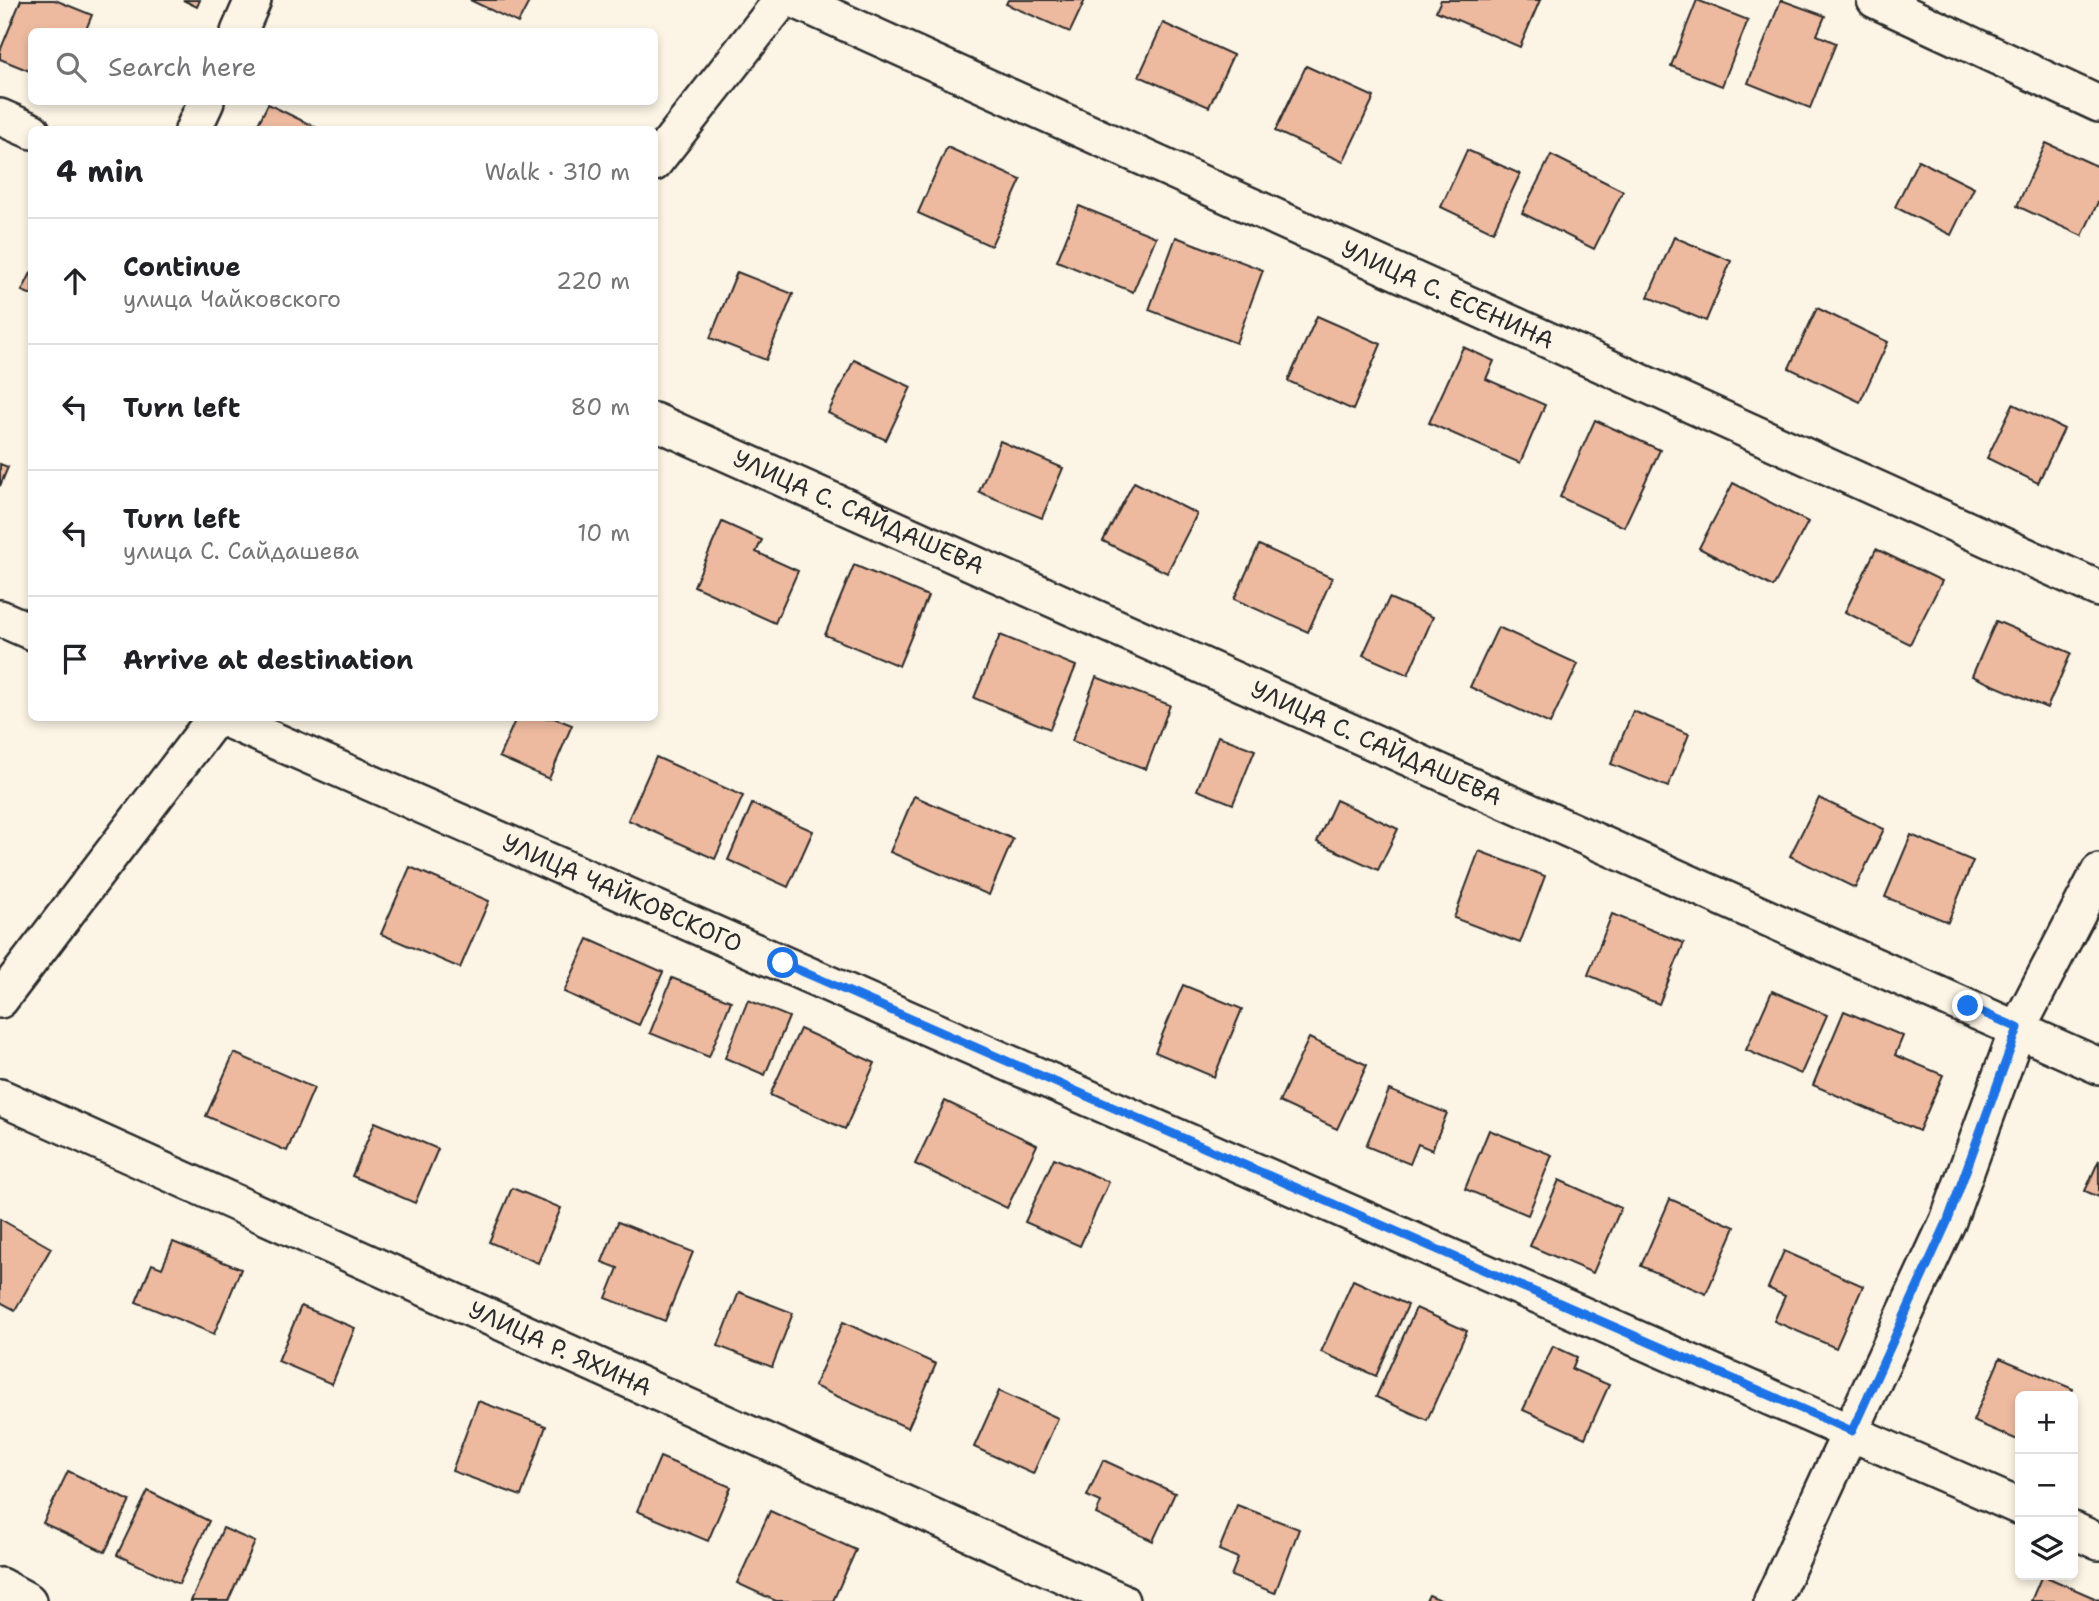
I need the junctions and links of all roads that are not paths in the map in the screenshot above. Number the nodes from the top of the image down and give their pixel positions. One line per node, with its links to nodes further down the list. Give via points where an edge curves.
1 (253, 0): 5 (street)
2 (782, 0): 11 (street)
3 (795, 0): 13 (street, УЛИЦА С. ЕСЕНИНА)
4 (1875, 0): 6 (street)
5 (241, 28)
6 (2099, 104)
7 (205, 105): 9 (street)
8 (0, 117): 10 (street)
9 (195, 126)
10 (28, 129)
11 (658, 158)
12 (658, 423): 20 (street, УЛИЦА С. САЙДАШЕВА)
13 (2099, 589)
14 (0, 618): 15 (street)
15 (28, 630)
16 (213, 721): 19 (street)
17 (230, 721): 23 (street, УЛИЦА ЧАЙКОВСКОГО)
18 (2099, 872): 20 (street)
19 (0, 1000)
20 (2018, 1028): 21 (street, УЛИЦА С. САЙДАШЕВА); 23 (street, via 1948,1220)
21 (2099, 1066)
22 (0, 1097): 29 (street, УЛИЦА Р. ЯХИНА)
23 (1852, 1431): 24 (street, УЛИЦА ЧАЙКОВСКОГО); 30 (street)
24 (2015, 1505)
25 (2078, 1533): 26 (street)
26 (2099, 1542)
27 (0, 1586): 28 (street)
28 (28, 1601)
29 (1121, 1601)
30 (1772, 1601)

